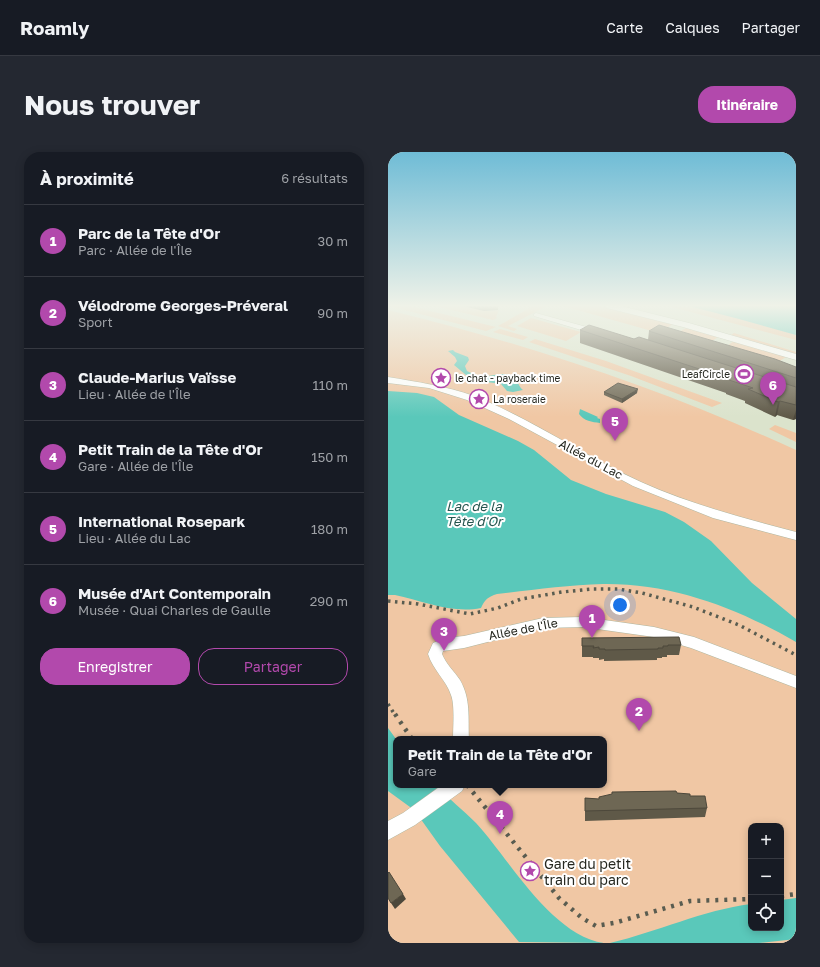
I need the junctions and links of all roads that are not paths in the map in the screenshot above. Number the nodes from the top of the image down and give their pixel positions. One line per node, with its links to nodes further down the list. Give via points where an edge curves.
1 (748, 343): 4 (main road)
2 (773, 343): 3 (main road)
3 (796, 350)
4 (796, 357)
5 (388, 380): 6 (street, Allée du Lac, via 430,386 470,398 512,417 637,484 717,515)
6 (796, 536)
7 (796, 682): 8 (street, Allée de l'Île, via 694,643 654,632 582,622 543,623 438,647 438,663 454,684 460,697)
8 (461, 736)
9 (452, 788): 10 (street)
10 (388, 831)

